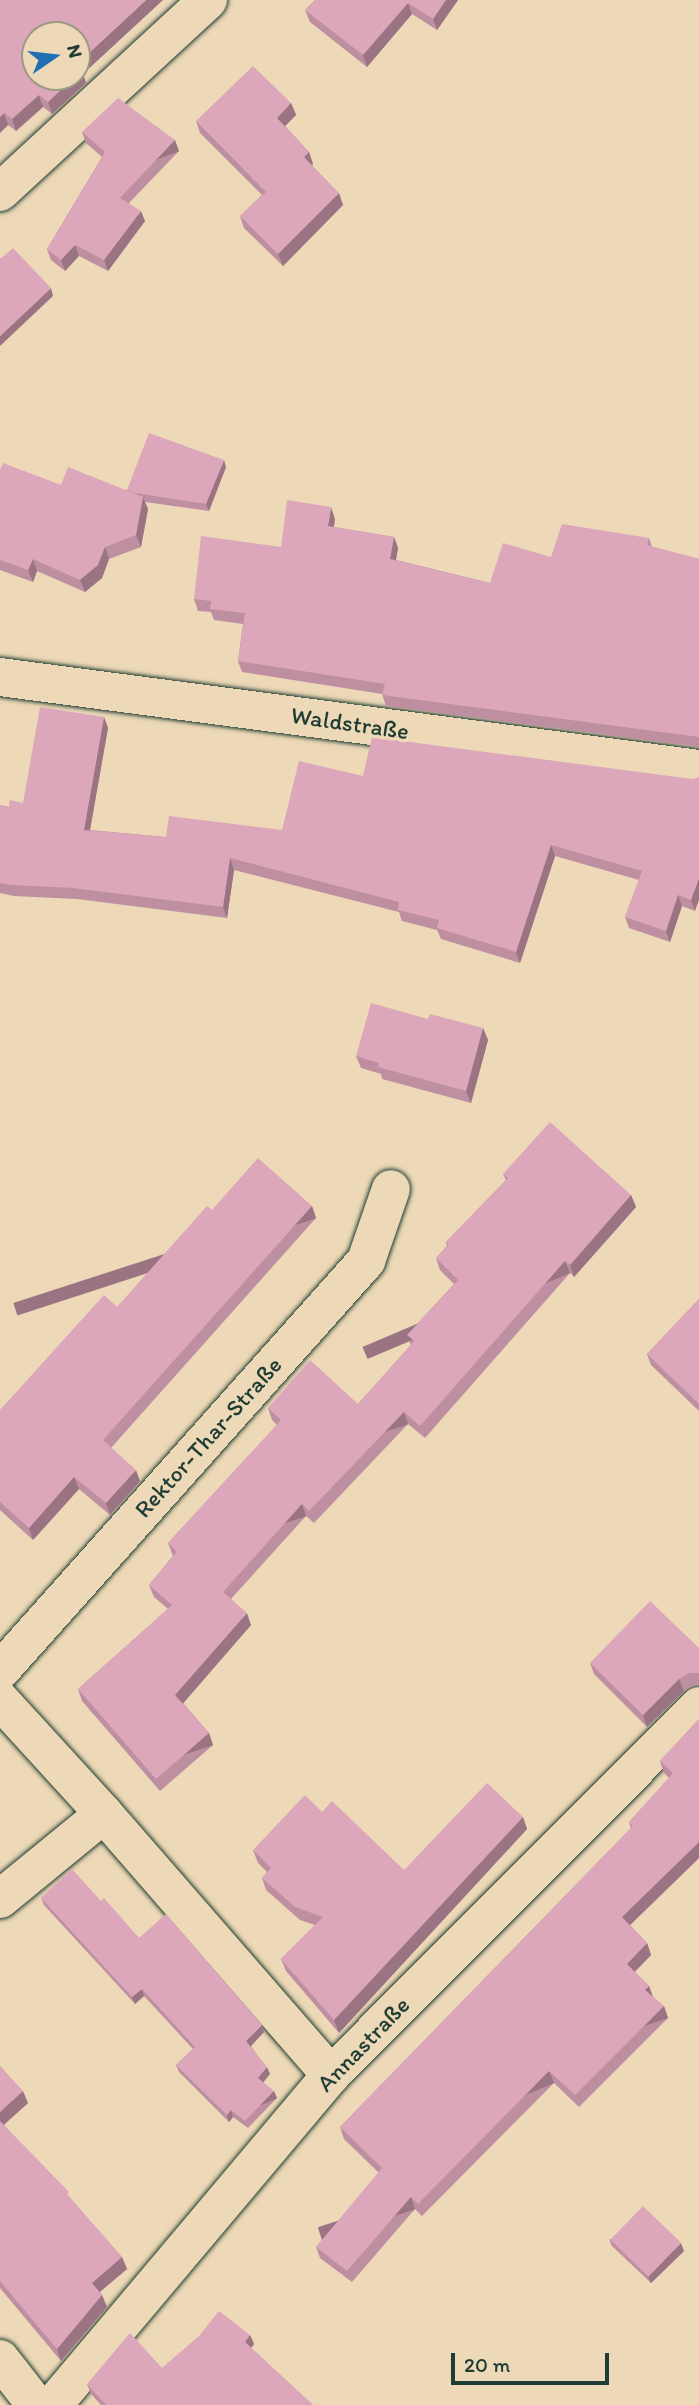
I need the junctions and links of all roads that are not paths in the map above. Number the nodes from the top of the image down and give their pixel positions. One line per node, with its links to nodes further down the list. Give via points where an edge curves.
1 (208, 0): 2 (street)
2 (0, 192)
3 (0, 677): 4 (street, Waldstraße)
4 (699, 769)
5 (391, 1189): 6 (street, Rektor-Thar-Straße, via 366,1261)
6 (0, 1671)
7 (0, 1700): 9 (street)
8 (699, 1706): 11 (street, Annastraße)
9 (104, 1814): 10 (street); 11 (street)
10 (0, 1899)
11 (331, 2075): 14 (street, Annastraße)
12 (0, 2359): 13 (street)
13 (36, 2405)
14 (53, 2405)

